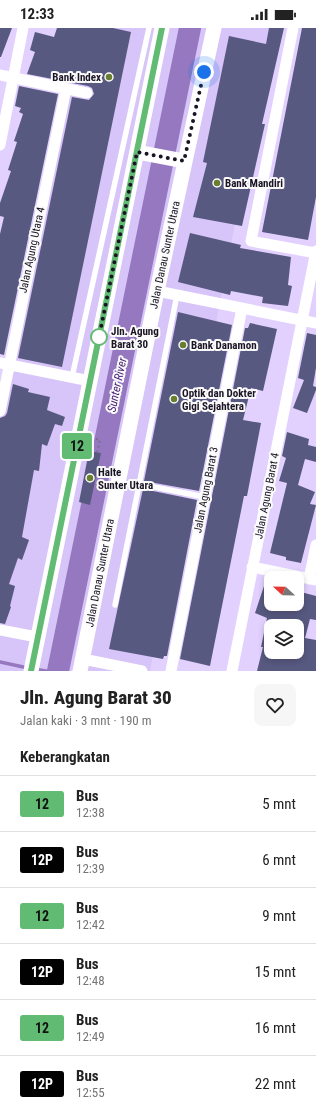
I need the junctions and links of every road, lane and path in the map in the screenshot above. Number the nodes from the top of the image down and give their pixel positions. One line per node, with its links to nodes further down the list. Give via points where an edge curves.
1 (23, 28): 7 (street)
2 (149, 28): 23 (lane)
3 (162, 28): 12 (main road)
4 (214, 28): 13 (main road, Jalan Danau Sunter Utara)
5 (294, 28): 14 (street, via 251,241)
6 (0, 75): 7 (street)
7 (14, 78): 8 (street); 10 (street)
8 (66, 89): 9 (street); 22 (street, Jalan Agung Utara 4)
9 (86, 94)
10 (2, 128): 11 (street)
11 (0, 145)
12 (142, 153): 13 (main road); 24 (main road)
13 (181, 160): 15 (main road, Jalan Danau Sunter Utara)
14 (316, 252): 18 (street, Jalan Agung Barat 4)
15 (157, 291): 16 (street); 36 (main road, Jalan Danau Sunter Utara)
16 (177, 295): 17 (street); 28 (lane)
17 (242, 308): 18 (street); 29 (street, Jalan Agung Barat 3)
18 (302, 320): 19 (street); 31 (street, Jalan Agung Barat 4)
19 (316, 323)
20 (111, 326): 21 (path)
21 (138, 332)
22 (5, 364): 23 (street); 25 (street, Jalan Agung Utara 4)
23 (72, 377): 24 (street)
24 (90, 381): 35 (main road)
25 (0, 411)
26 (88, 438): 27 (path, via 100,440)
27 (97, 453)
28 (139, 484): 29 (lane); 33 (lane)
29 (205, 497): 39 (street, Jalan Agung Barat 3)
30 (316, 545): 32 (street)
31 (252, 567): 32 (street); 40 (street, Jalan Agung Barat 4)
32 (312, 580)
33 (115, 604)
34 (0, 630): 35 (street)
35 (37, 637): 37 (main road)
36 (81, 666): 38 (street)
37 (31, 671)
38 (142, 671)
39 (171, 671)
40 (232, 671)

